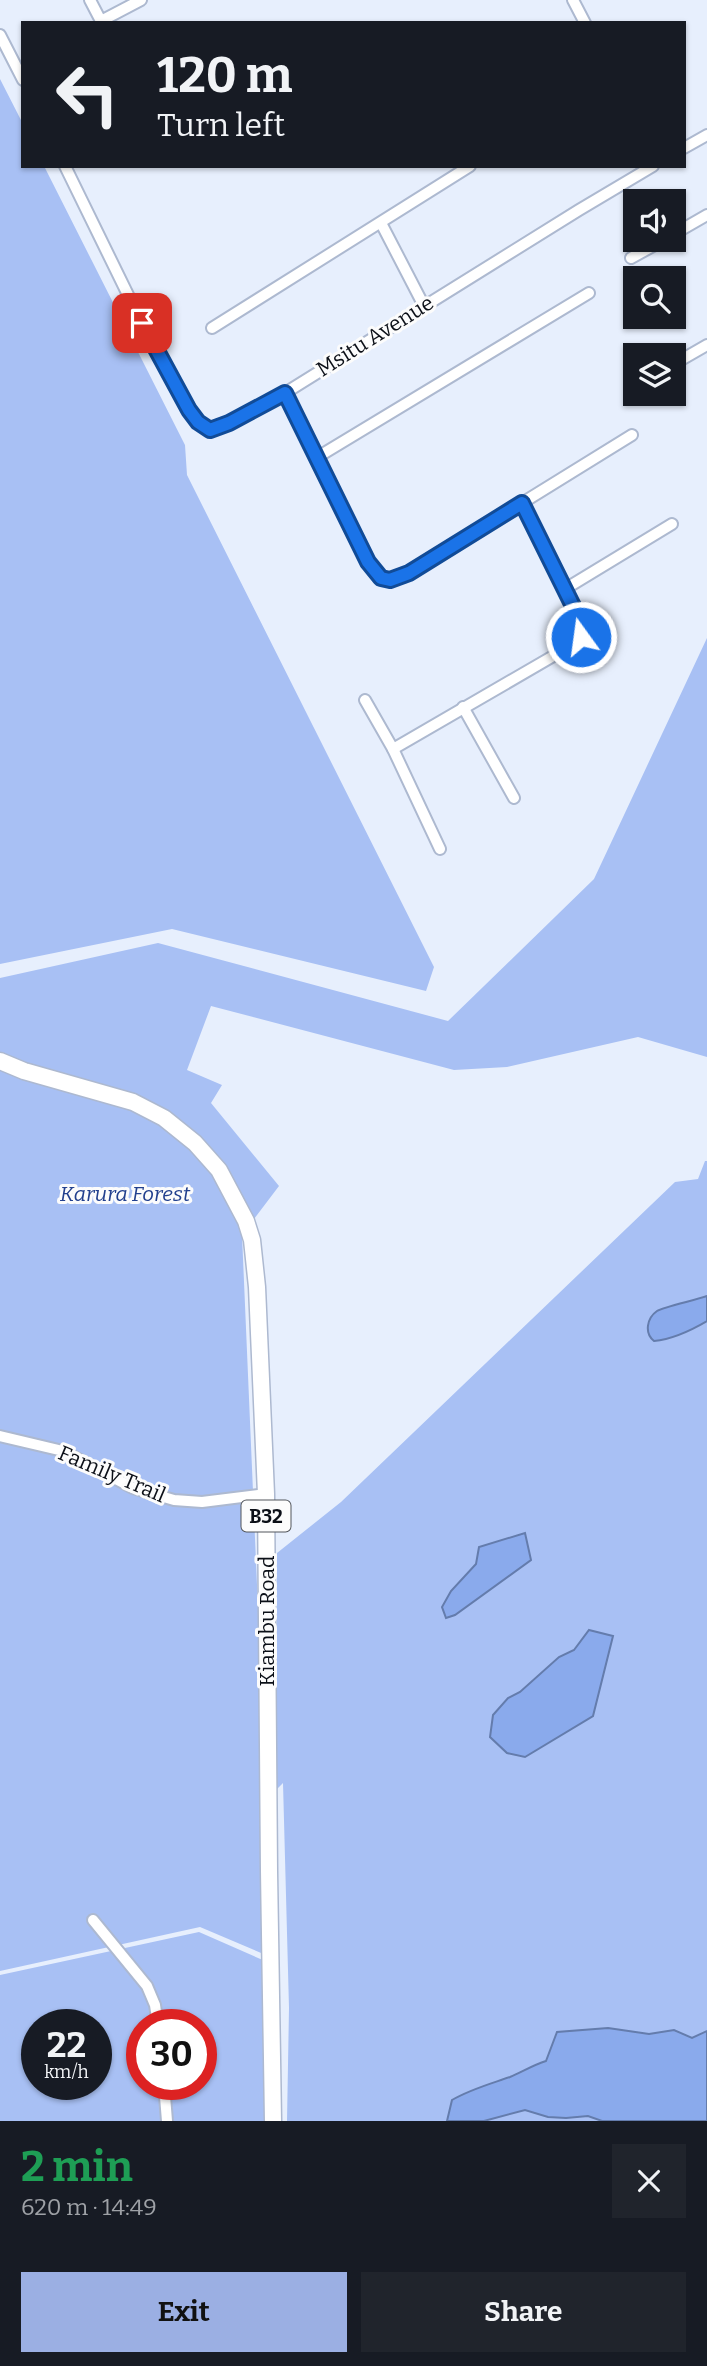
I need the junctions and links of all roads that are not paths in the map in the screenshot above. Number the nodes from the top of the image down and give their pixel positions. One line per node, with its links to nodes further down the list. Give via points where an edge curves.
1 (90, 0): 4 (street)
2 (141, 0): 5 (street)
3 (573, 0): 6 (street)
4 (100, 21)
5 (103, 21)
6 (584, 21)
7 (0, 35): 8 (street)
8 (21, 76)
9 (707, 135): 10 (street)
10 (686, 147)
11 (66, 168): 24 (street, Msitu Avenue, via 154,348 198,422 214,430)
12 (467, 168): 15 (street)
13 (650, 168): 20 (street, Msitu Avenue)
14 (707, 215): 16 (street)
15 (381, 223): 20 (street); 21 (street)
16 (686, 227)
17 (642, 252): 18 (street)
18 (631, 258)
19 (589, 293): 26 (street)
20 (424, 306): 24 (street, Msitu Avenue)
21 (212, 328)
22 (707, 345): 23 (street)
23 (686, 357)
24 (285, 393): 26 (street)
25 (632, 435): 27 (street)
26 (316, 458): 27 (street, via 368,562 387,580 409,573)
27 (522, 503): 29 (street)
28 (672, 524): 29 (street)
29 (565, 589): 31 (street, via 581,637)
30 (365, 701): 32 (street)
31 (463, 708): 32 (street); 33 (street)
32 (393, 749): 34 (street)
33 (514, 798)
34 (440, 849)
35 (0, 1061): 37 (highway, Kiambu Road / B32, via 134,1102 164,1118 219,1170 247,1221 252,1240)
36 (0, 1436): 37 (street, Family Trail, via 63,1451 133,1488 174,1500 202,1502)
37 (266, 1494): 42 (highway, Kiambu Road / B32)
38 (93, 1920): 39 (street, via 147,1986)
39 (156, 2009)
40 (165, 2100): 41 (street)
41 (167, 2121)
42 (273, 2121)

